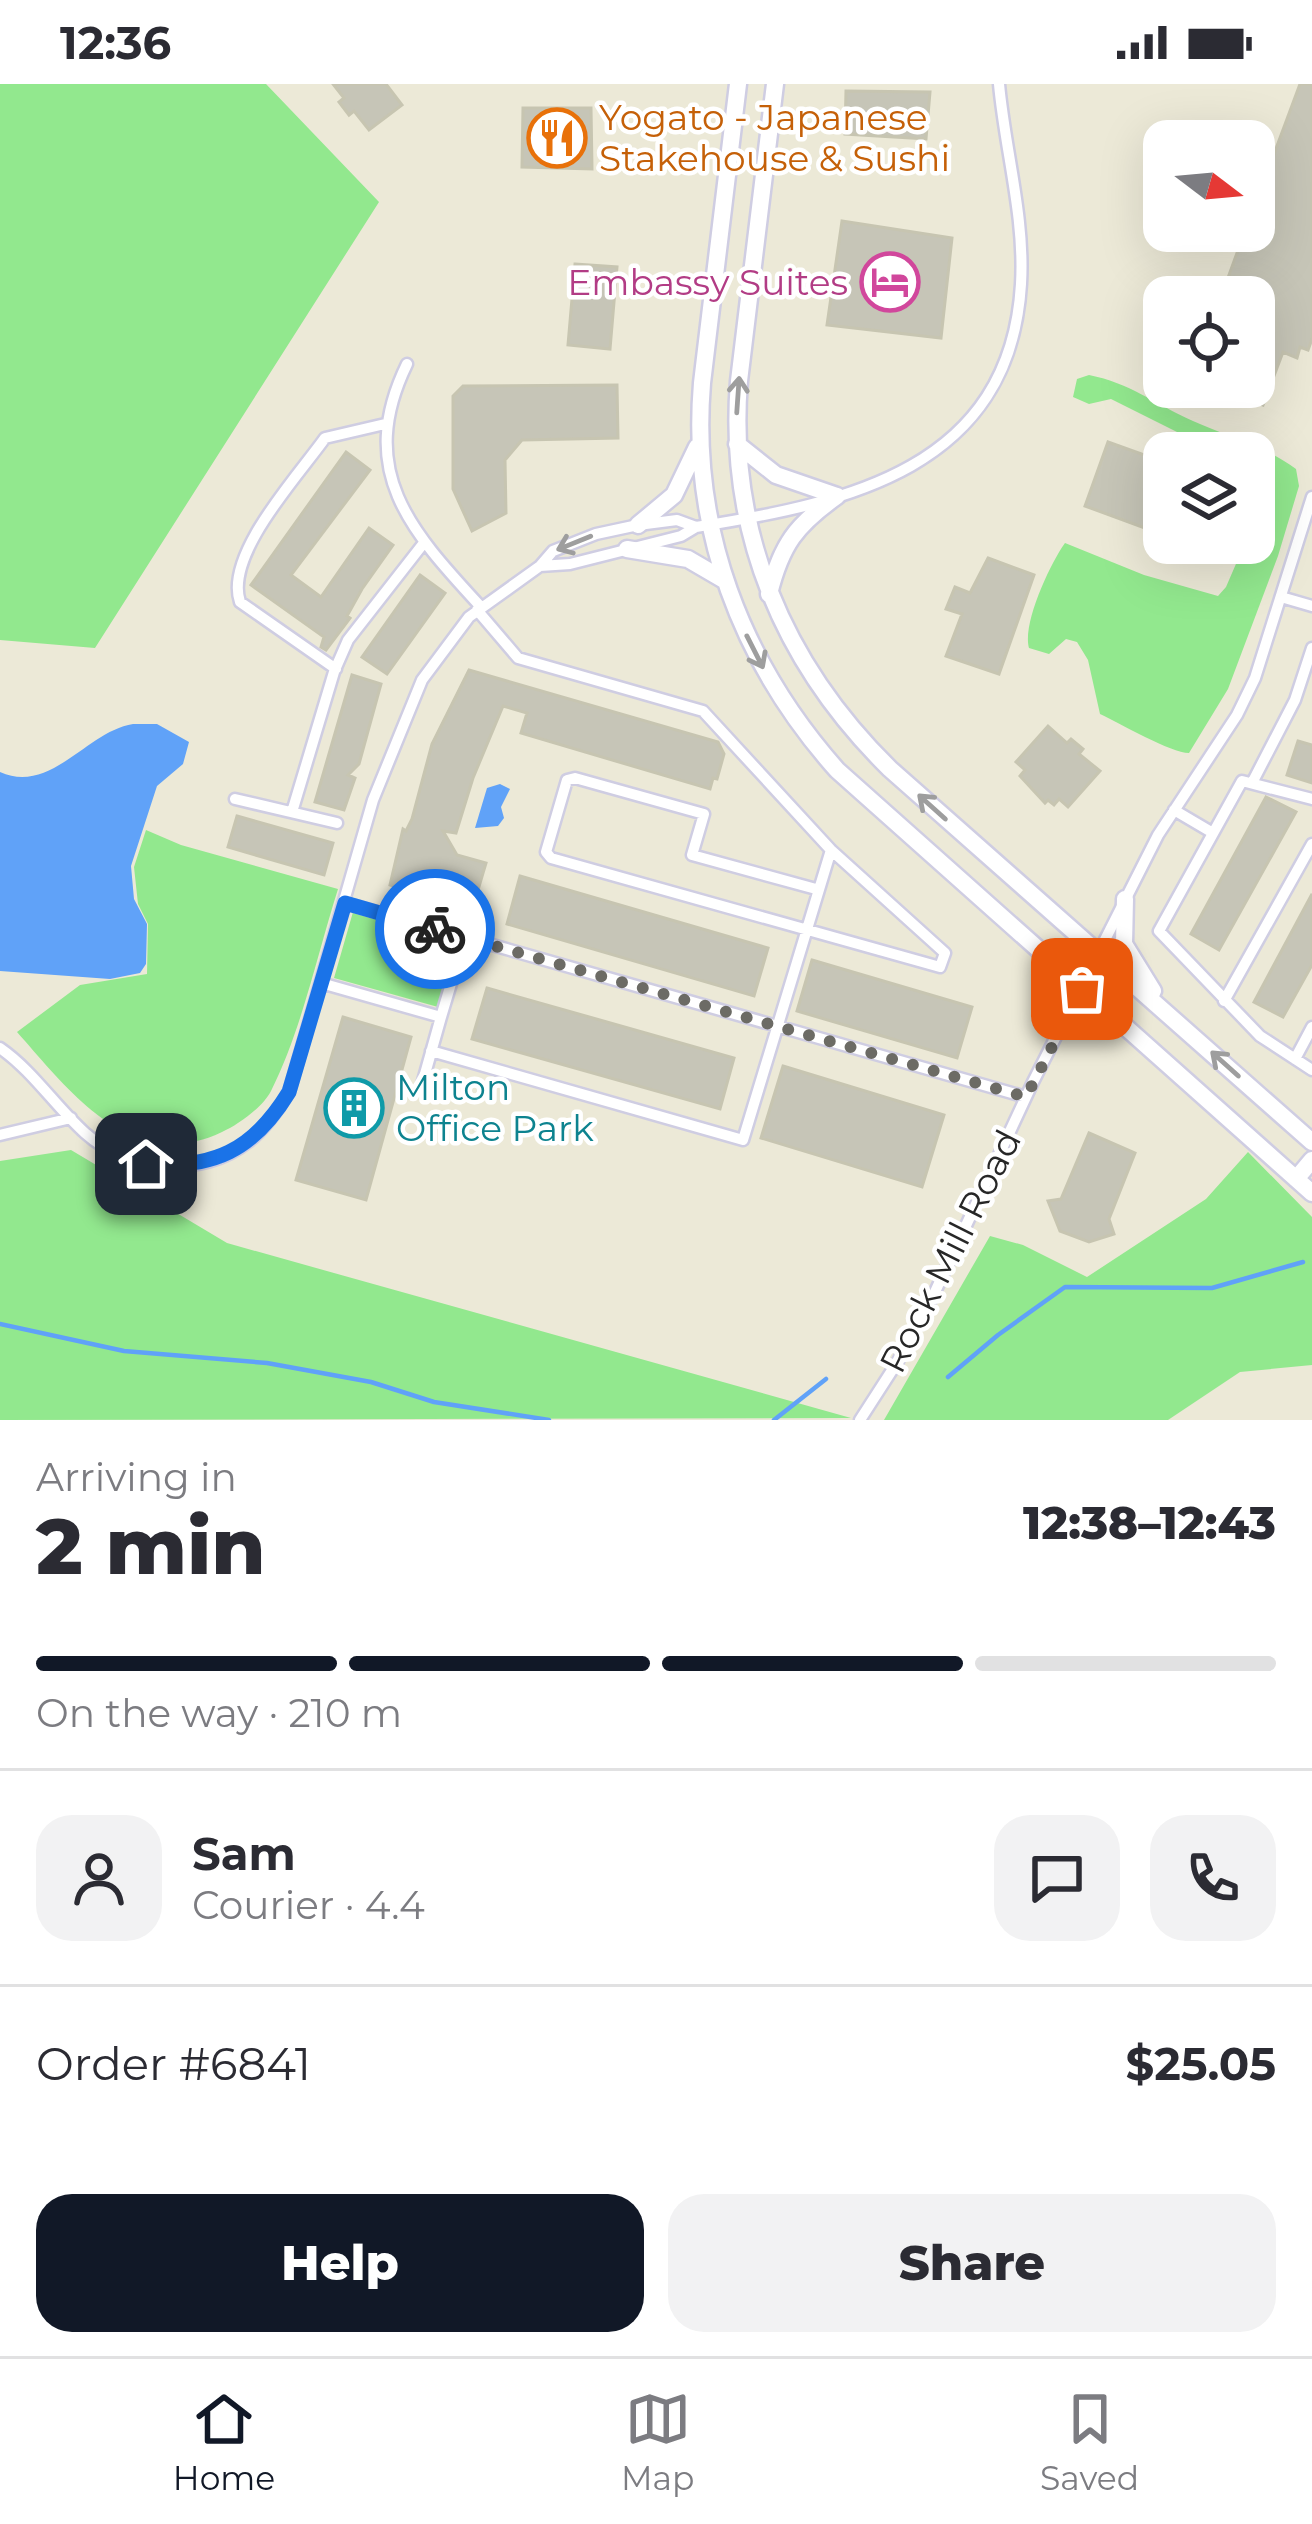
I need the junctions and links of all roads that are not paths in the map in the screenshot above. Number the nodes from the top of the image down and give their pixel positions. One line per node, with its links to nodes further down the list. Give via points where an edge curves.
1 (738, 84): 6 (street)
2 (775, 84): 7 (street, one-way to 2)
3 (999, 84): 8 (street, via 1021,252 1006,354 952,440 878,485)
4 (407, 364): 5 (street)
5 (385, 424): 13 (street, via 394,492); 22 (street, via 325,438 244,553 237,578 240,602)
6 (700, 441): 11 (street, via 674,494); 12 (street)
7 (737, 444): 8 (street, via 776,476); 10 (street)
8 (837, 496): 10 (street); 17 (street, via 787,543)
9 (1312, 497): 18 (street, Rock Mill Road)
10 (746, 519): 12 (street); 17 (street)
11 (638, 525): 12 (street); 15 (street, one-way to 15, via 569,544)
12 (703, 526): 14 (street); 16 (street)
13 (423, 544): 20 (street); 22 (street, via 348,640)
14 (627, 549): 15 (street); 16 (street, via 688,559)
15 (540, 566): 20 (street)
16 (724, 580): 39 (street, one-way to 39, via 764,671 816,747)
17 (769, 595): 37 (street, one-way to 17, via 865,745 817,686)
18 (1281, 597): 19 (street); 26 (street, Rock Mill Road, via 1237,715)
19 (1312, 606)
20 (479, 609): 31 (street, via 518,658 703,711); 34 (street, via 408,706)
21 (1312, 648): 23 (street)
22 (336, 669): 27 (street)
23 (1252, 783): 25 (street); 29 (street, via 1242,781)
24 (235, 799): 27 (street)
25 (1312, 799)
26 (1174, 810): 29 (street); 33 (street, Rock Mill Road)
27 (292, 812): 28 (street)
28 (338, 823)
29 (1213, 833): 40 (street, via 1159,932)
30 (1312, 844): 40 (street)
31 (831, 850): 32 (street); 35 (street, via 945,953 940,967)
32 (816, 889): 35 (street); 35 (street, via 692,855 704,814 567,780 546,852 551,858)
33 (1125, 899): 37 (street, Rock Mill Road); 41 (street, via 1124,944)
34 (345, 903): 36 (street); 38 (street)
35 (805, 929): 43 (street)
36 (465, 937): 42 (street); 43 (street)
37 (1099, 953): 39 (street, Rock Mill Road); 41 (street)
38 (321, 983): 42 (street); 51 (street, via 289,1092 248,1143 179,1166 146,1164 116,1154)
39 (1082, 989): 50 (street, Rock Mill Road); 55 (street)
40 (1224, 1001): 47 (street)
41 (1171, 1016): 53 (street, one-way to 41)
42 (441, 1017): 46 (street)
43 (776, 1026): 46 (street, via 742,1140); 50 (street)
44 (1312, 1027): 47 (street)
45 (0, 1048): 51 (street)
46 (431, 1051): 49 (street)
47 (1295, 1059): 48 (street)
48 (1312, 1070)
49 (421, 1088)
50 (1026, 1097): 57 (street, Rock Mill Road, via 934,1294)
51 (71, 1118): 52 (street)
52 (0, 1135)
53 (1312, 1142)
54 (1312, 1160): 55 (street)
55 (1296, 1178): 56 (street)
56 (1312, 1192)
57 (860, 1420)

